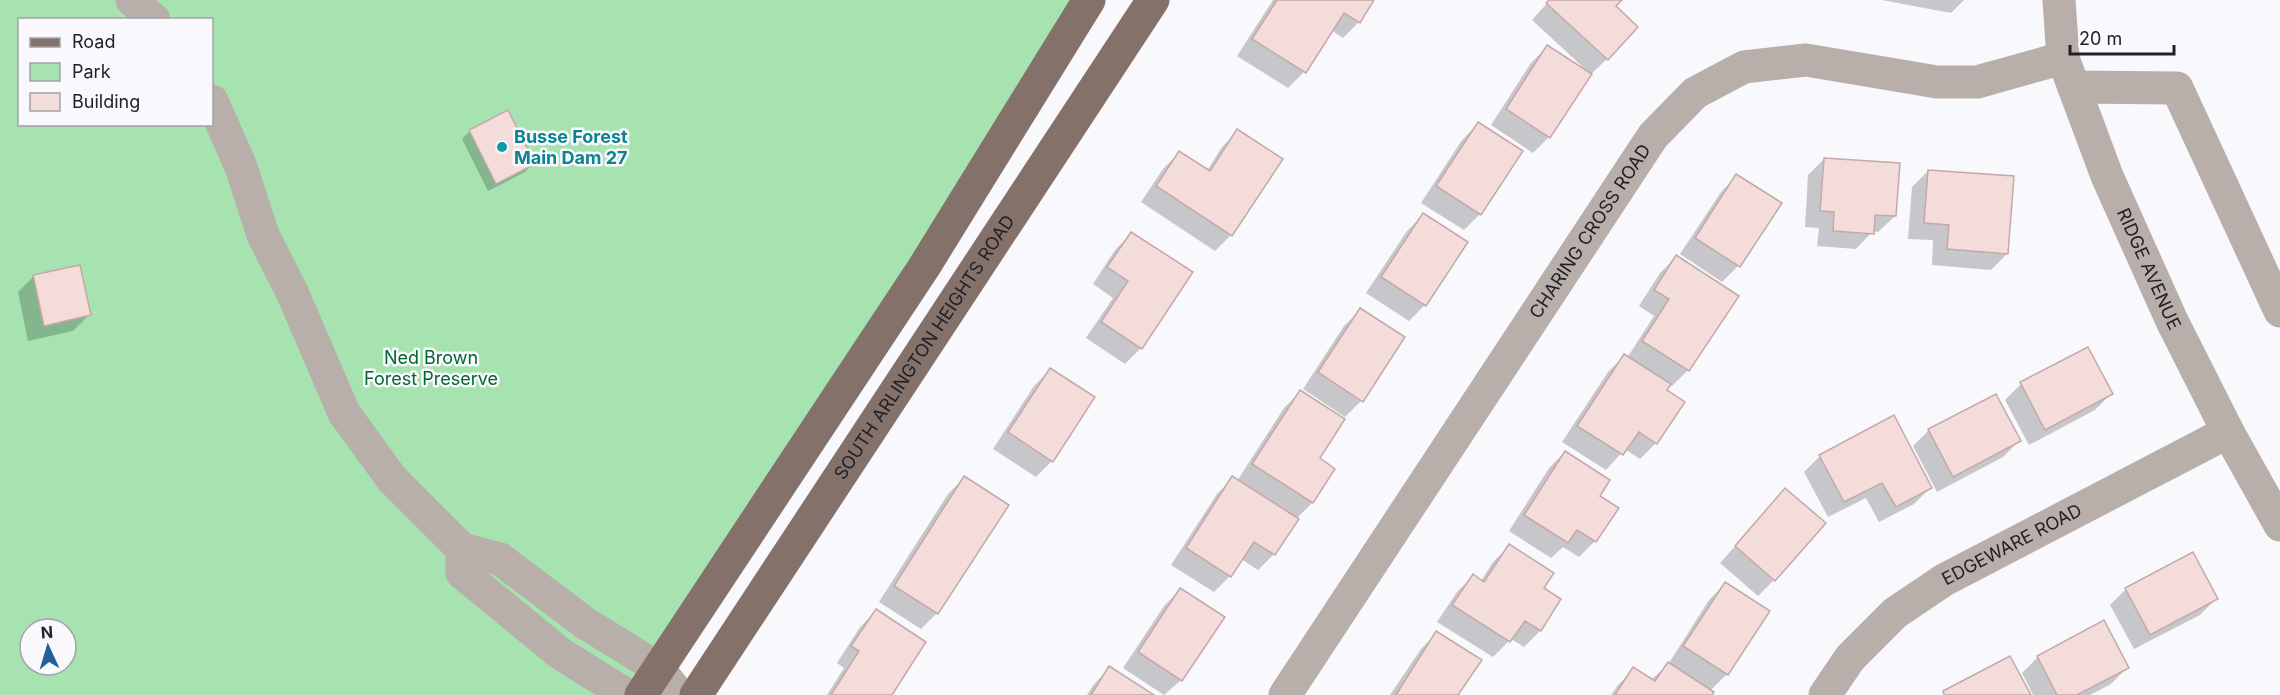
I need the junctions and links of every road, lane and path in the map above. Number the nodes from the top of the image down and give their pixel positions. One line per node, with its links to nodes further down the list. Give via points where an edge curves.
1 (132, 0): 5 (street)
2 (1089, 0): 12 (main road, via 924,267)
3 (1153, 0): 15 (main road, SOUTH ARLINGTON HEIGHTS ROAD)
4 (2059, 0): 6 (street, RIDGE AVENUE)
5 (152, 18)
6 (2069, 73): 8 (street, CHARING CROSS ROAD, via 2177,88); 9 (street, RIDGE AVENUE, via 2116,196 2172,321); 16 (street, CHARING CROSS ROAD, via 1937,82 1806,60 1781,61 1744,67 1695,93 1653,136)
7 (213, 103): 11 (street, via 241,167 263,235 345,413 392,479)
8 (2280, 311)
9 (2228, 432): 10 (street, RIDGE AVENUE); 17 (street, EDGEWARE ROAD, via 1944,580 1895,613 1850,658)
10 (2279, 521)
11 (462, 549): 12 (street, via 500,559 585,623); 13 (street, via 462,573 561,654)
12 (649, 682): 14 (street)
13 (627, 695)
14 (679, 695)
15 (696, 695)
16 (1285, 695)
17 (1825, 695)

